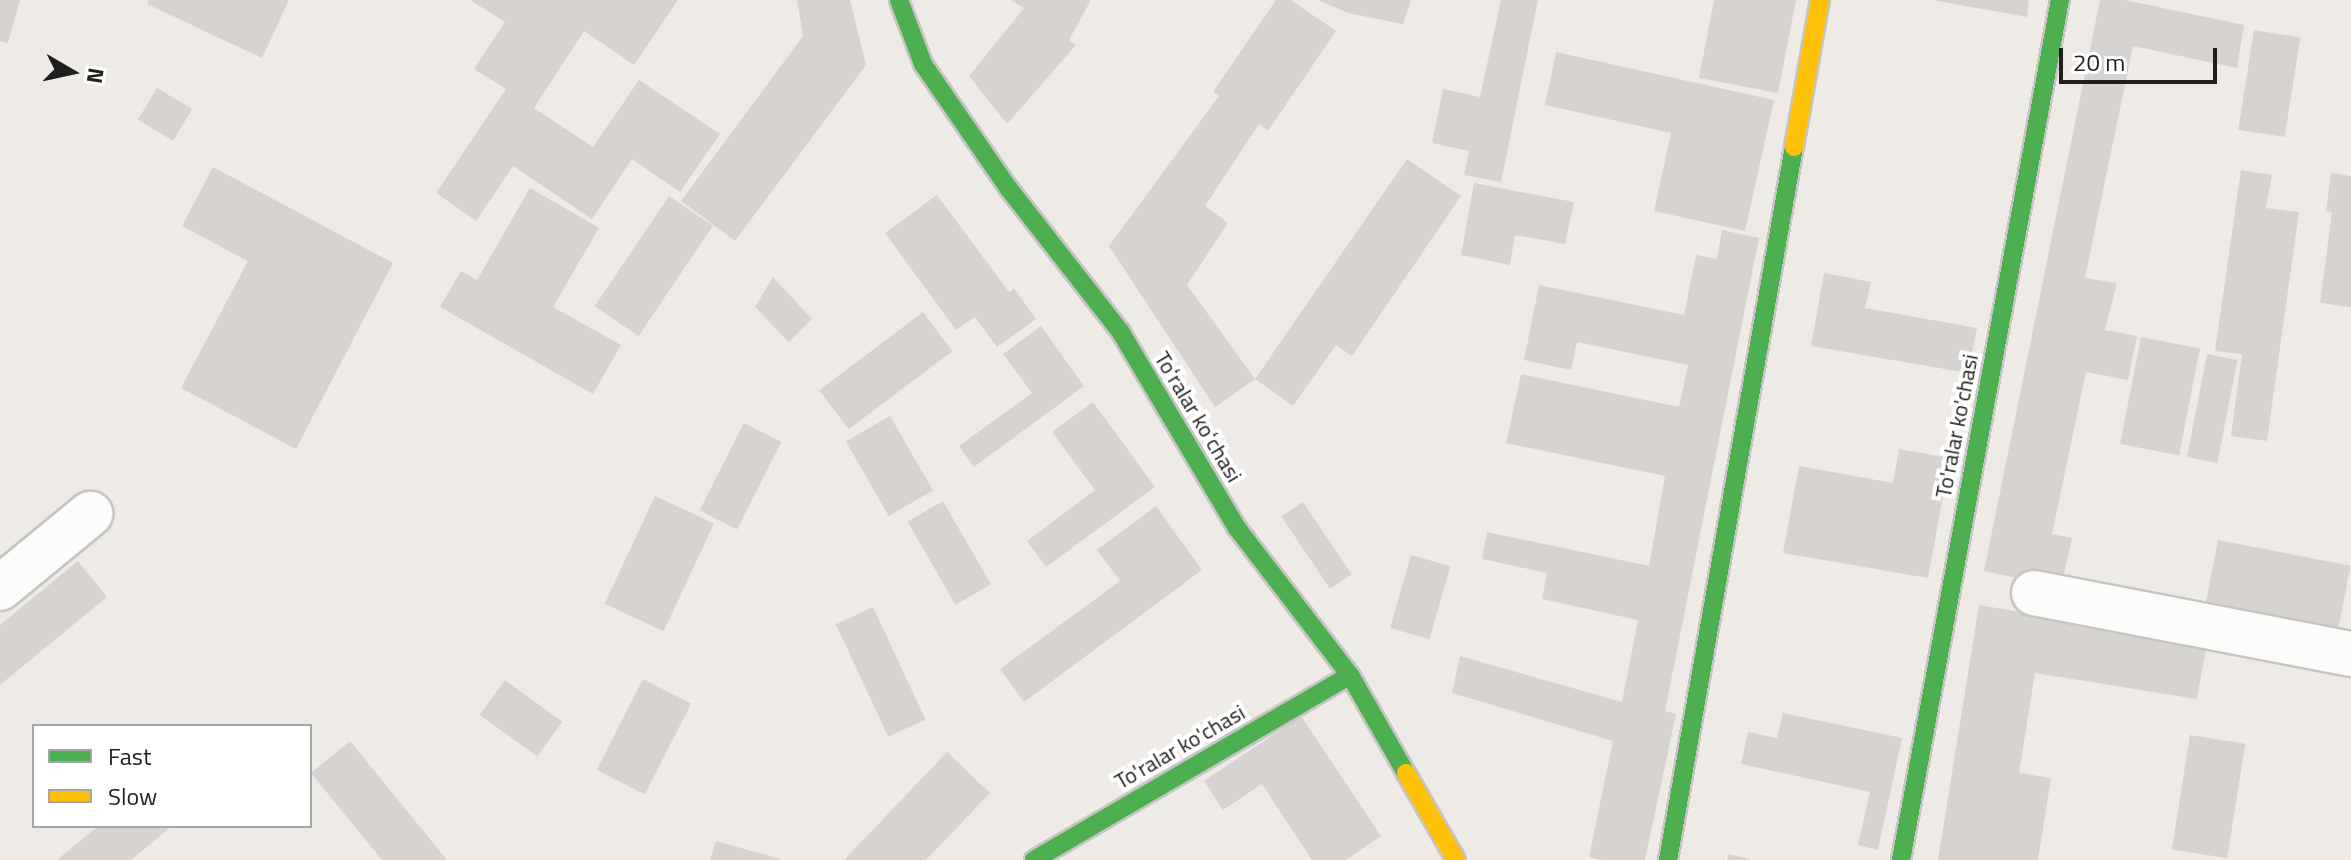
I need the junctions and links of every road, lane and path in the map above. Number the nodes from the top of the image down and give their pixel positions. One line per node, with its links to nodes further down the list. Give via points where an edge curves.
1 (899, 0): 8 (street, Toʻralar koʻchasi, via 923,64 1009,189 1120,331 1237,528)
2 (1820, 0): 11 (street)
3 (2060, 0): 12 (street, To'ralar ko'chasi)
4 (90, 514): 5 (street)
5 (0, 588)
6 (2034, 593): 7 (street)
7 (2351, 654)
8 (1350, 675): 9 (street, To'ralar ko'chasi); 10 (street, Toʻralar koʻchasi)
9 (1034, 860)
10 (1456, 860)
11 (1668, 860)
12 (1901, 860)

